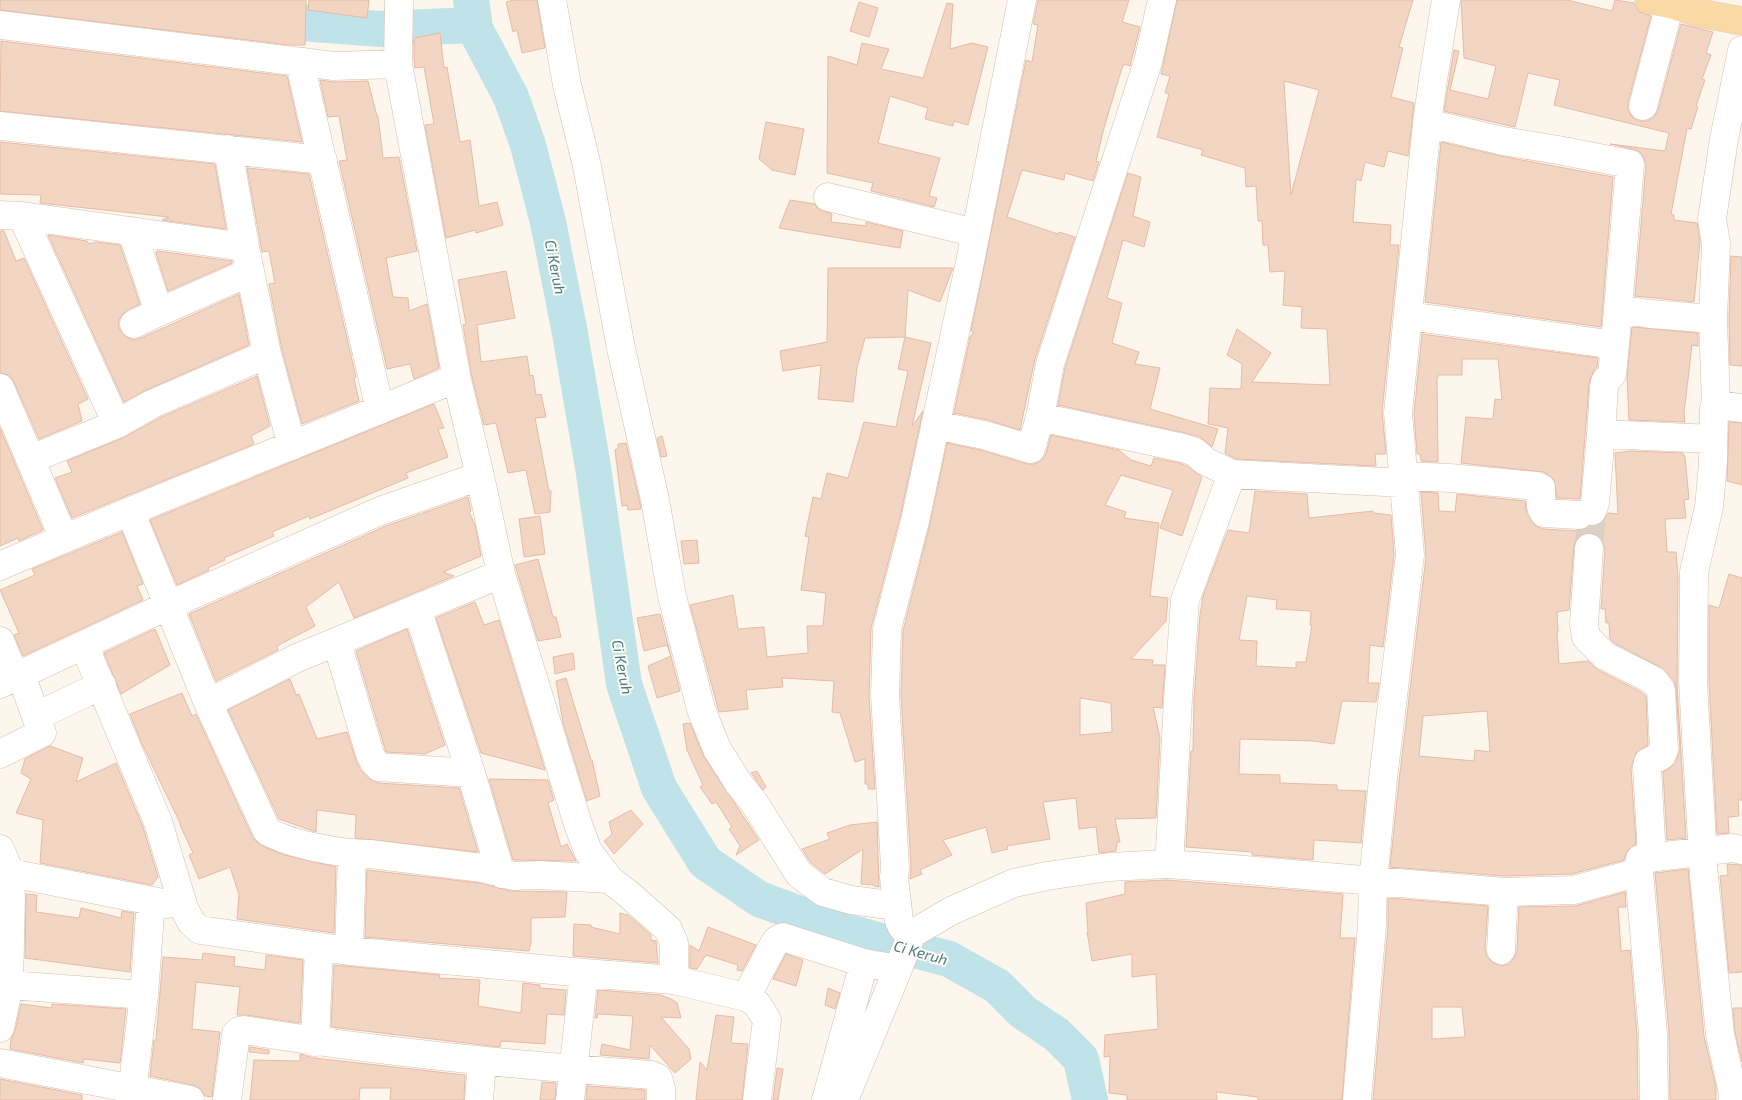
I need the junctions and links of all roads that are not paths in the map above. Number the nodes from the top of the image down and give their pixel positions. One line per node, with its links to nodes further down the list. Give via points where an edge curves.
1 (399, 0): 11 (street)
2 (552, 0): 71 (street, via 672,596 701,709 717,749 799,874 823,892 851,900)
3 (1022, 0): 21 (street)
4 (1162, 0): 34 (street, via 1148,62 1050,364)
5 (1446, 0): 14 (street)
6 (1660, 2): 7 (main road); 13 (street)
7 (1699, 7): 8 (main road)
8 (1742, 21)
9 (0, 25): 12 (street)
10 (1742, 50): 26 (street, via 1712,219 1716,244)
11 (398, 55): 12 (street, via 334,66); 30 (street)
12 (304, 62): 17 (street, via 303,76)
13 (1644, 106)
14 (1427, 122): 23 (street, via 1502,141 1630,164); 25 (street)
15 (0, 126): 16 (street)
16 (228, 149): 17 (street); 22 (street)
17 (323, 160): 33 (street)
18 (828, 197): 21 (street)
19 (11, 216): 20 (street); 35 (street)
20 (132, 231): 22 (street); 24 (street)
21 (976, 232): 36 (street)
22 (248, 260): 24 (street); 29 (street)
23 (1618, 309): 26 (street); 28 (street)
24 (159, 312): 27 (street)
25 (1409, 316): 28 (street); 43 (street, via 1398,414)
26 (1713, 318): 32 (street)
27 (134, 324)
28 (1616, 345): 37 (street, via 1612,374 1604,387)
29 (267, 354): 35 (street, via 152,404); 39 (street)
30 (457, 380): 33 (street); 42 (street)
31 (0, 388): 40 (street)
32 (1729, 407): 38 (street, via 1714,408)
33 (380, 410): 39 (street)
34 (1040, 417): 36 (street, via 1031,449); 41 (street, via 1183,448)
35 (117, 424): 40 (street)
36 (935, 425): 71 (street, via 915,521 887,629 885,695)
37 (1601, 434): 38 (street); 43 (street, via 1594,503 1586,513 1544,512 1541,488 1537,486 1450,478)
38 (1713, 439): 61 (street, via 1709,507 1694,572 1693,682)
39 (292, 446): 44 (street)
40 (31, 459): 45 (street)
41 (1232, 474): 43 (street); 63 (street, via 1186,600)
42 (480, 476): 48 (street); 49 (street, via 380,511)
43 (1404, 479): 68 (street, via 1410,555)
44 (130, 511): 45 (street); 49 (street)
45 (64, 539): 47 (street)
46 (1589, 548): 65 (street, via 1586,637 1605,656 1649,678 1661,690 1664,750 1661,756 1648,762 1647,767)
47 (0, 566)
48 (501, 574): 50 (street); 67 (street, via 578,824 588,852)
49 (168, 606): 53 (street); 56 (street)
50 (417, 609): 52 (street); 59 (street)
51 (0, 641): 54 (street)
52 (337, 643): 56 (street, via 297,658); 59 (street, via 370,754 379,767)
53 (84, 645): 54 (street); 55 (street)
54 (12, 679): 57 (street)
55 (102, 685): 57 (street); 72 (street, via 158,822)
56 (208, 703): 62 (street, via 266,831 297,842)
57 (37, 716): 58 (street, via 41,734)
58 (0, 754)
59 (471, 773): 66 (street)
60 (1742, 850): 61 (street)
61 (1702, 851): 65 (street); 99 (street, via 1720,1034)
62 (352, 854): 66 (street, via 482,868); 75 (street)
63 (1168, 857): 68 (street, via 1210,867); 76 (street, via 1014,883 951,911)
64 (5, 861): 70 (street); 80 (street)
65 (1646, 865): 69 (street, via 1574,890); 98 (street)
66 (502, 874): 67 (street)
67 (609, 880): 79 (street, via 668,929 674,943)
68 (1373, 882): 69 (street); 97 (street)
69 (1504, 892): 74 (street)
70 (151, 901): 72 (street); 81 (street)
71 (897, 906): 76 (street)
72 (184, 908): 73 (street, via 191,922 200,930)
73 (319, 947): 75 (street); 84 (street)
74 (1502, 950)
75 (348, 951): 78 (street)
76 (904, 952): 77 (street); 96 (street)
77 (864, 963): 82 (street, via 783,937 774,944); 95 (street)
78 (584, 973): 79 (street); 87 (street)
79 (674, 980): 82 (street)
80 (9, 985): 81 (street); 83 (street)
81 (144, 996): 88 (street)
82 (746, 997): 94 (street, via 757,1004 767,1020)
83 (0, 1028)
84 (315, 1042): 85 (street); 90 (street, via 239,1031)
85 (482, 1062): 87 (street); 91 (street)
86 (0, 1063): 88 (street)
87 (574, 1069): 92 (street); 93 (street, via 651,1075 658,1078 662,1088)
88 (131, 1095): 89 (street)
89 (190, 1100)
90 (227, 1100)
91 (479, 1100)
92 (570, 1100)
93 (661, 1100)
94 (757, 1100)
95 (826, 1100)
96 (844, 1100)
97 (1357, 1100)
98 (1654, 1100)
99 (1733, 1100)

